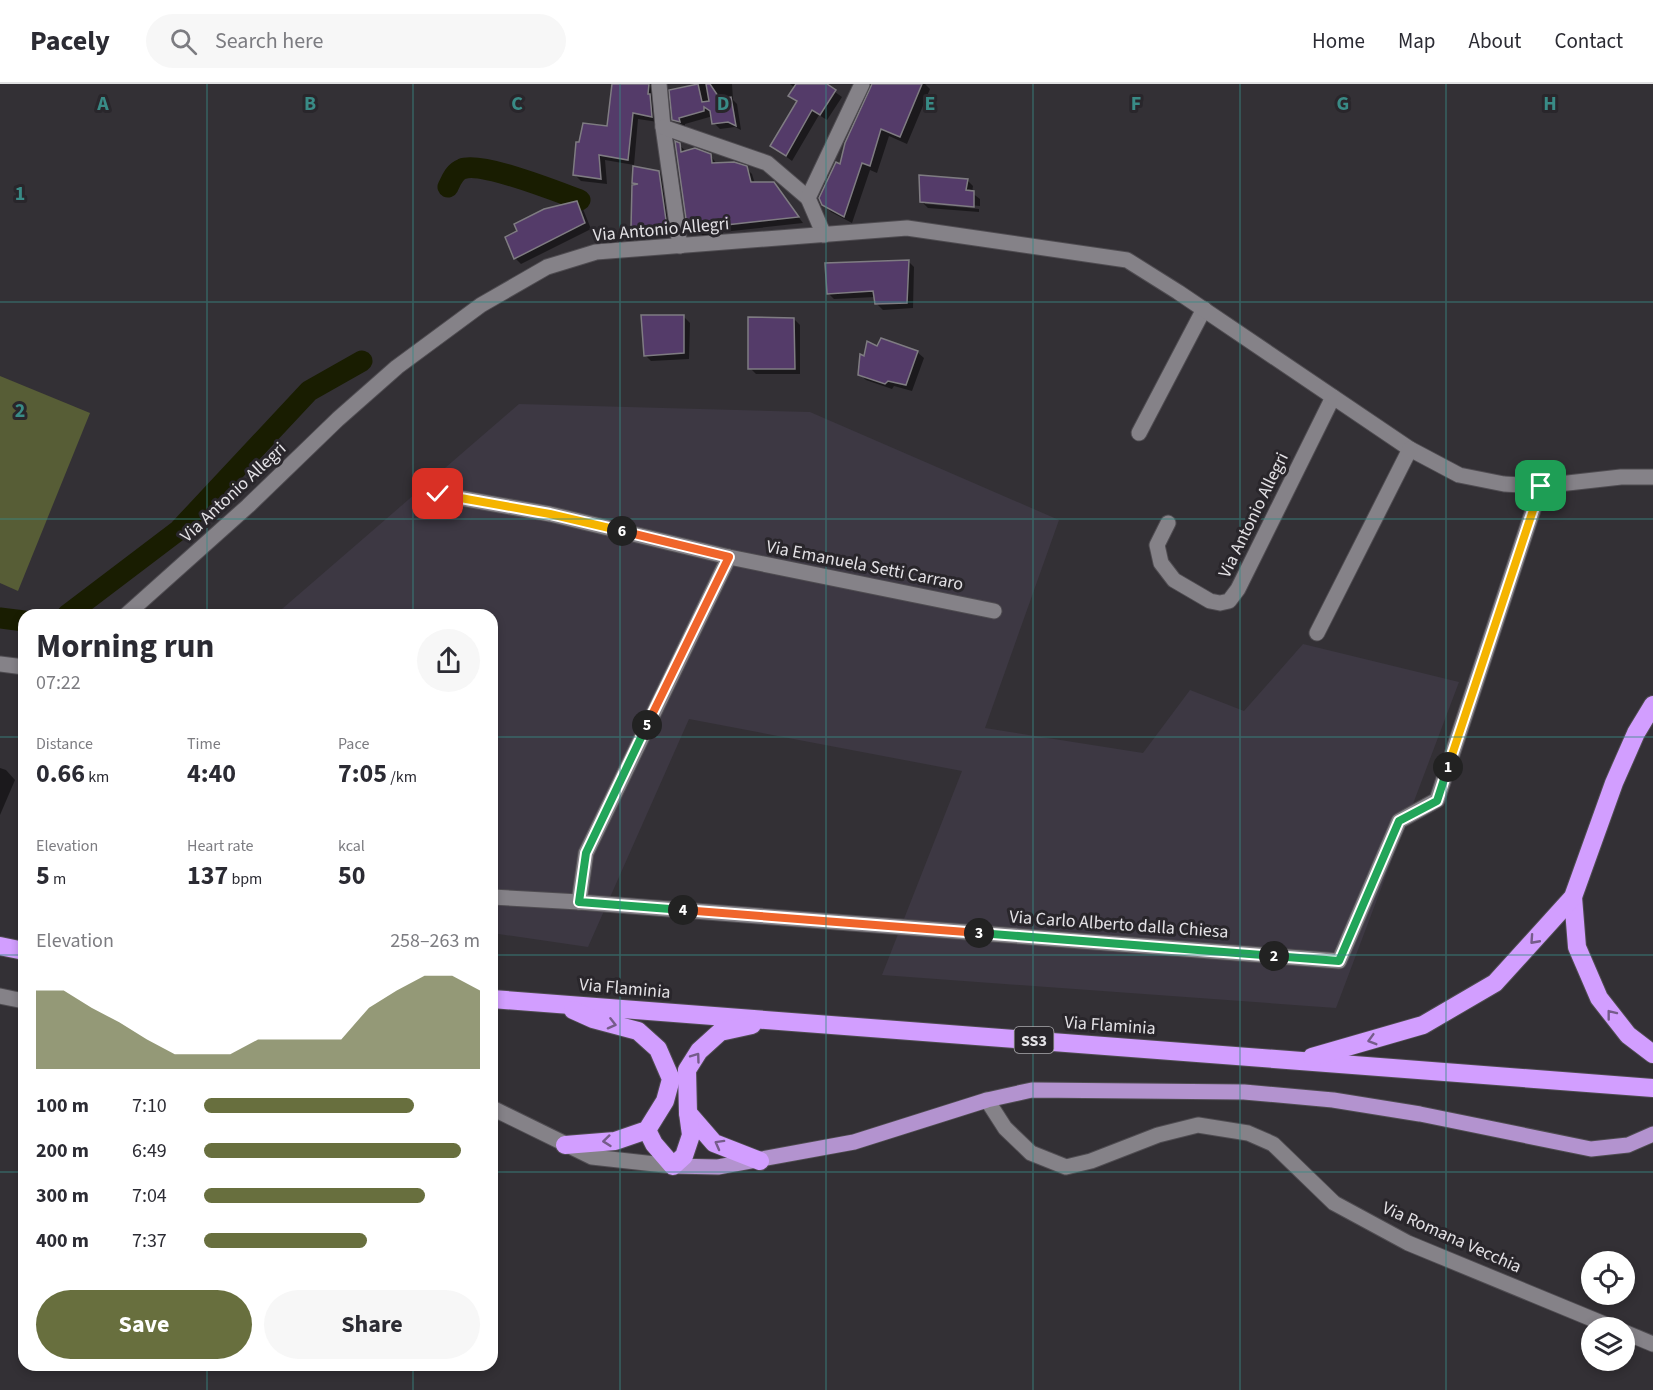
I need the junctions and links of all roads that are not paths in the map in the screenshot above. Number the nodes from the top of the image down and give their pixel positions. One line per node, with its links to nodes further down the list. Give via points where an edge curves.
1 (659, 84): 3 (street)
2 (862, 84): 4 (street)
3 (663, 127): 4 (street, via 766,163); 6 (street)
4 (808, 198): 5 (street)
5 (824, 235): 6 (street, Via Antonio Allegri); 7 (street, Via Antonio Allegri, via 907,228 1127,260)
6 (680, 246): 16 (street, Via Antonio Allegri, via 596,252 547,267 481,305 397,367 338,418 248,506)
7 (1204, 309): 8 (street, Via Antonio Allegri); 9 (street)
8 (1333, 397): 10 (street, Via Antonio Allegri); 14 (street, Via Antonio Allegri, via 1238,590 1229,601 1210,601 1174,580 1161,563 1157,545)
9 (1139, 433)
10 (1410, 449): 12 (street, Via Antonio Allegri, via 1479,481); 18 (street)
11 (1653, 477): 12 (street, Via Antonio Allegri)
12 (1541, 486): 24 (street, Via Carlo Alberto dalla Chiesa, via 1437,801 1399,821 1339,961)
13 (438, 494): 15 (street, Via Emanuela Setti Carraro, via 550,514)
14 (1168, 523)
15 (729, 557): 17 (street, Via Emanuela Setti Carraro); 24 (street, via 586,853)
16 (133, 609)
17 (994, 611)
18 (1317, 633)
19 (0, 664): 20 (street)
20 (18, 666)
21 (1653, 705): 23 (highway, via 1614,783)
22 (498, 897): 24 (street, Via Carlo Alberto dalla Chiesa)
23 (1574, 897): 32 (highway, one-way to 23, via 1628,1035 1599,998 1577,947); 33 (highway, one-way to 33, via 1495,983 1423,1025)
24 (579, 902)
25 (0, 946): 26 (highway)
26 (18, 950)
27 (0, 996): 29 (street)
28 (498, 999): 30 (highway, Via Flaminia / SS3)
29 (18, 1000)
30 (557, 1004): 31 (highway, Via Flaminia / SS3); 38 (highway, one-way to 38, via 638,1031 658,1049 671,1079 665,1101)
31 (768, 1021): 33 (highway, Via Flaminia / SS3); 37 (highway, one-way to 31, via 687,1070 699,1051 720,1032)
32 (1653, 1054)
33 (1299, 1060): 34 (highway, Via Flaminia / SS3)
34 (1653, 1088)
35 (987, 1100): 39 (main road, via 1032,1090 1244,1092 1409,1112 1591,1149 1628,1145); 41 (main road, via 854,1142); 43 (street, Via Romana Vecchia, via 1005,1128 1031,1154 1066,1167 1198,1125 1248,1133 1273,1144 1334,1203 1408,1243)
36 (498, 1111): 40 (street)
37 (688, 1113): 41 (highway, one-way to 37, via 714,1143); 42 (highway, via 691,1135 684,1156)
38 (647, 1130): 40 (highway, one-way to 40, via 615,1141); 42 (highway)
39 (1653, 1134)
40 (565, 1145): 42 (street, via 592,1157)
41 (760, 1161): 42 (main road, via 718,1167)
42 (673, 1166)
43 (1587, 1317)
44 (1635, 1337): 45 (street)
45 (1653, 1344)

